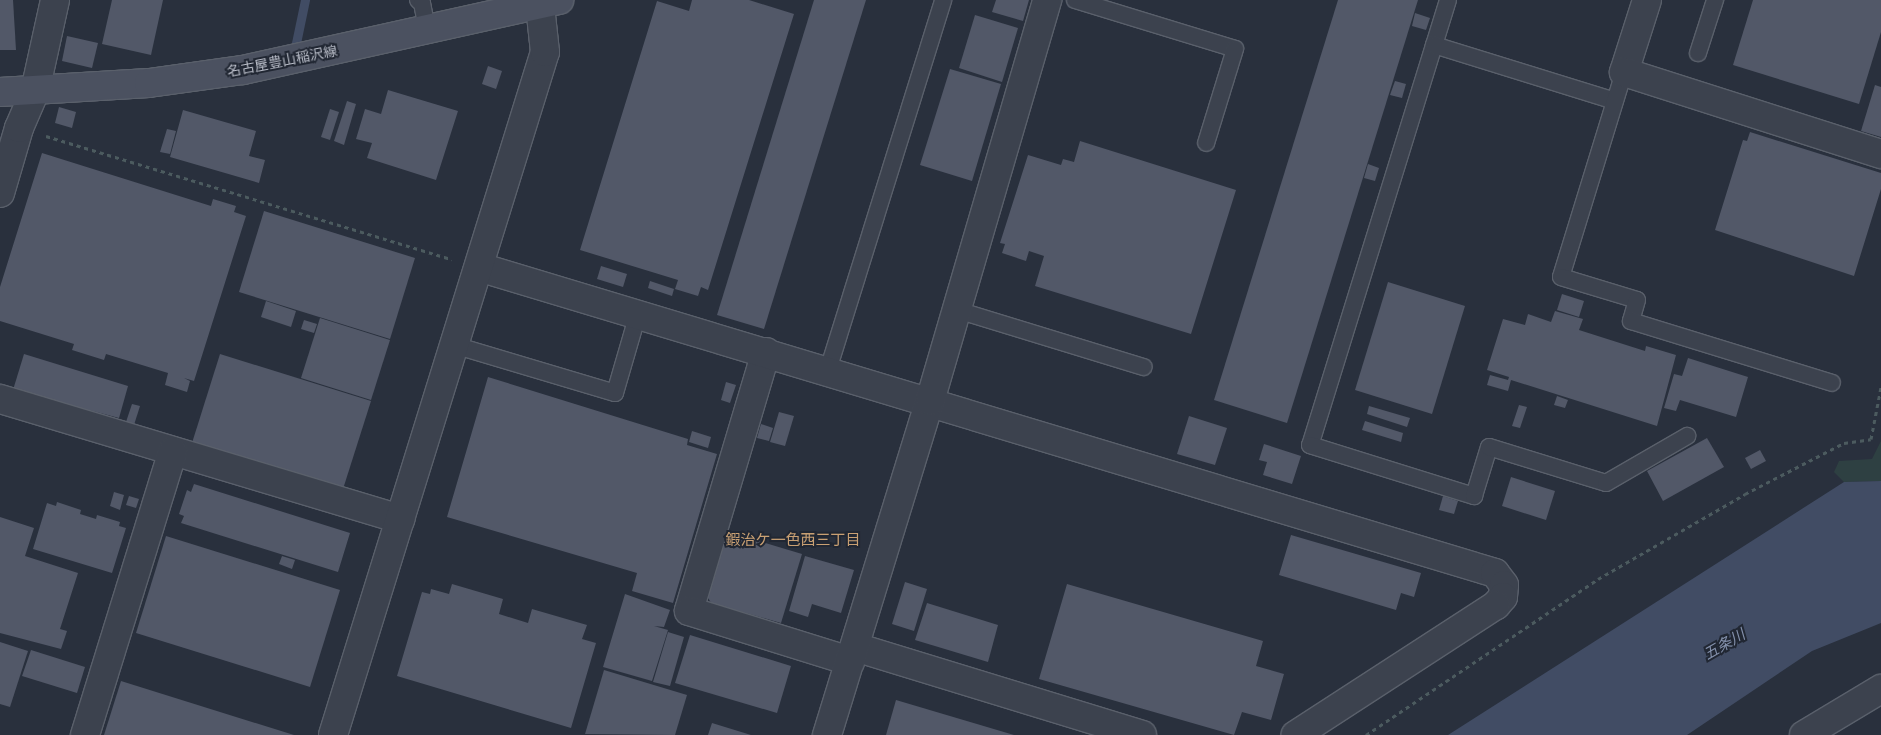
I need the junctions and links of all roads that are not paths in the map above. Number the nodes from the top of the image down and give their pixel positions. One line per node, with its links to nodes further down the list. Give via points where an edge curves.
1 (55, 0): 14 (street)
2 (418, 0): 10 (lane, via 422,3)
3 (943, 0): 26 (lane)
4 (1047, 0): 21 (street)
5 (1075, 0): 17 (lane, via 1235,49)
6 (1448, 0): 11 (lane)
7 (1647, 0): 13 (street)
8 (1715, 0): 12 (lane)
9 (547, 2): 10 (main road, 名古屋豊山稲沢線); 20 (street, via 546,52)
10 (427, 28): 14 (main road, 名古屋豊山稲沢線, via 244,70 149,83)
11 (1434, 45): 16 (lane); 30 (lane, via 1310,445 1474,496 1489,447 1606,483)
12 (1698, 53)
13 (1624, 72): 16 (lane); 18 (street)
14 (35, 91): 15 (main road, 名古屋豊山稲沢線); 19 (street, via 19,128)
15 (0, 92)
16 (1615, 101): 27 (lane, via 1561,277 1637,300 1630,321)
17 (1206, 143)
18 (1881, 154)
19 (0, 193)
20 (479, 267): 22 (street); 23 (street)
21 (957, 310): 25 (lane); 29 (street)
22 (638, 314): 23 (lane, via 615,393); 24 (street)
23 (454, 345): 32 (street)
24 (766, 352): 26 (street); 33 (street, via 689,610)
25 (1142, 367)
26 (828, 370): 29 (street)
27 (1832, 383)
28 (0, 399): 31 (street)
29 (930, 401): 33 (street); 39 (street, via 1495,573 1504,585 1503,597 1496,604)
30 (1687, 436)
31 (173, 451): 32 (street); 35 (street)
32 (400, 519): 36 (street)
33 (852, 654): 37 (street); 38 (street)
34 (1881, 689): 40 (street)
35 (85, 735)
36 (333, 735)
37 (827, 735)
38 (1142, 735)
39 (1296, 735)
40 (1804, 735)

